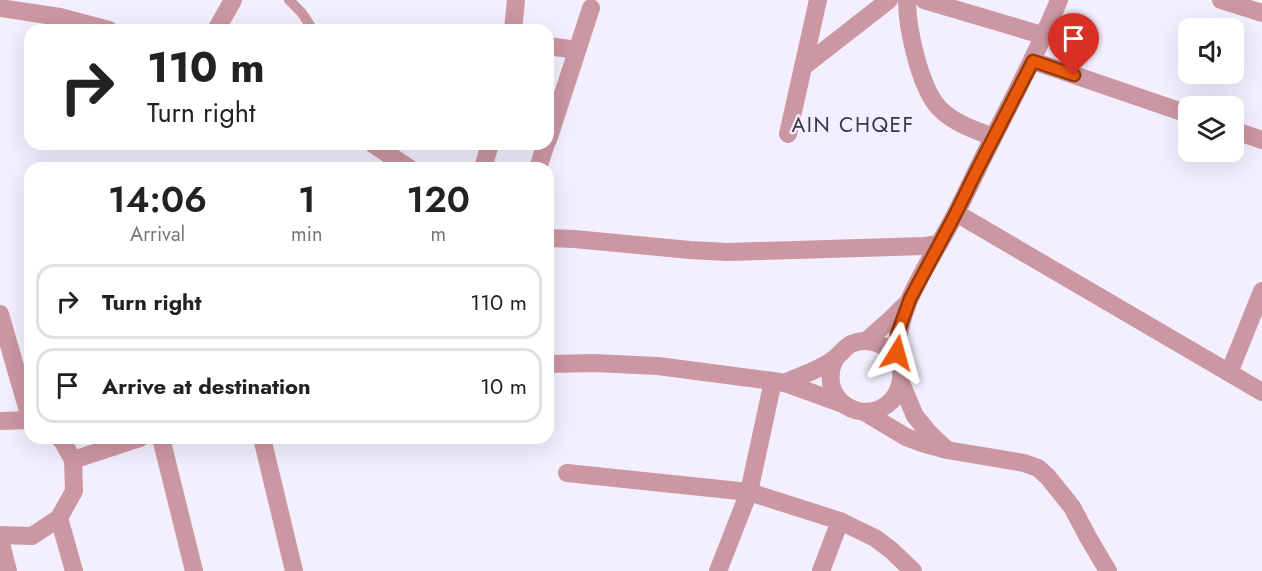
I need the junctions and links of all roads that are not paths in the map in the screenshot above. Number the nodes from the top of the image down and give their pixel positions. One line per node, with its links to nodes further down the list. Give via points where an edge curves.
1 (233, 0): 14 (street)
2 (289, 0): 15 (lane)
3 (516, 0): 16 (street)
4 (818, 0): 21 (street)
5 (889, 0): 21 (street)
6 (907, 0): 26 (street, via 911,36 932,98 952,118)
7 (924, 0): 17 (street)
8 (1059, 0): 17 (street)
9 (1221, 0): 12 (street)
10 (0, 8): 13 (street)
11 (591, 8): 19 (street)
12 (1262, 13)
13 (86, 24)
14 (219, 24)
15 (309, 24)
16 (514, 24)
17 (1044, 36): 20 (street)
18 (554, 47): 19 (street)
19 (577, 50): 23 (street)
20 (1033, 61): 22 (street); 26 (street)
21 (803, 67): 24 (street)
22 (1178, 111)
23 (554, 121)
24 (788, 134)
25 (1244, 134): 27 (street)
26 (993, 138): 30 (street)
27 (1262, 140)
28 (382, 150): 29 (street)
29 (397, 162)
30 (956, 213): 32 (street); 40 (street)
31 (554, 238): 32 (street, via 727,252)
32 (939, 244): 34 (street)
33 (1262, 291): 40 (street)
34 (910, 299): 36 (street); 38 (street, via 897,335)
35 (0, 314): 44 (street)
36 (866, 341): 37 (street, via 843,349); 38 (street, via 884,346)
37 (835, 358): 41 (street); 45 (street, via 831,383)
38 (897, 359): 42 (street)
39 (554, 364): 41 (street, via 658,366)
40 (1229, 373): 43 (street)
41 (779, 382): 45 (street); 56 (street)
42 (901, 383): 46 (street, via 889,404); 53 (street, via 915,416)
43 (1262, 392)
44 (24, 398)
45 (843, 404): 46 (street)
46 (866, 412): 53 (street, via 906,437)
47 (24, 419): 48 (street)
48 (0, 421)
49 (64, 444): 54 (street)
50 (122, 444): 54 (street)
51 (162, 444): 63 (street)
52 (263, 444): 64 (street)
53 (948, 450): 68 (street, via 1038,468 1072,507)
54 (73, 460): 57 (street, via 74,491)
55 (567, 473): 56 (street)
56 (749, 492): 58 (street); 65 (street)
57 (59, 519): 59 (street, via 32,536); 62 (street)
58 (840, 521): 66 (street); 67 (street, via 875,538)
59 (0, 535)
60 (0, 540): 61 (street)
61 (8, 571)
62 (74, 571)
63 (194, 571)
64 (294, 571)
65 (718, 571)
66 (821, 571)
67 (913, 571)
68 (1108, 571)

